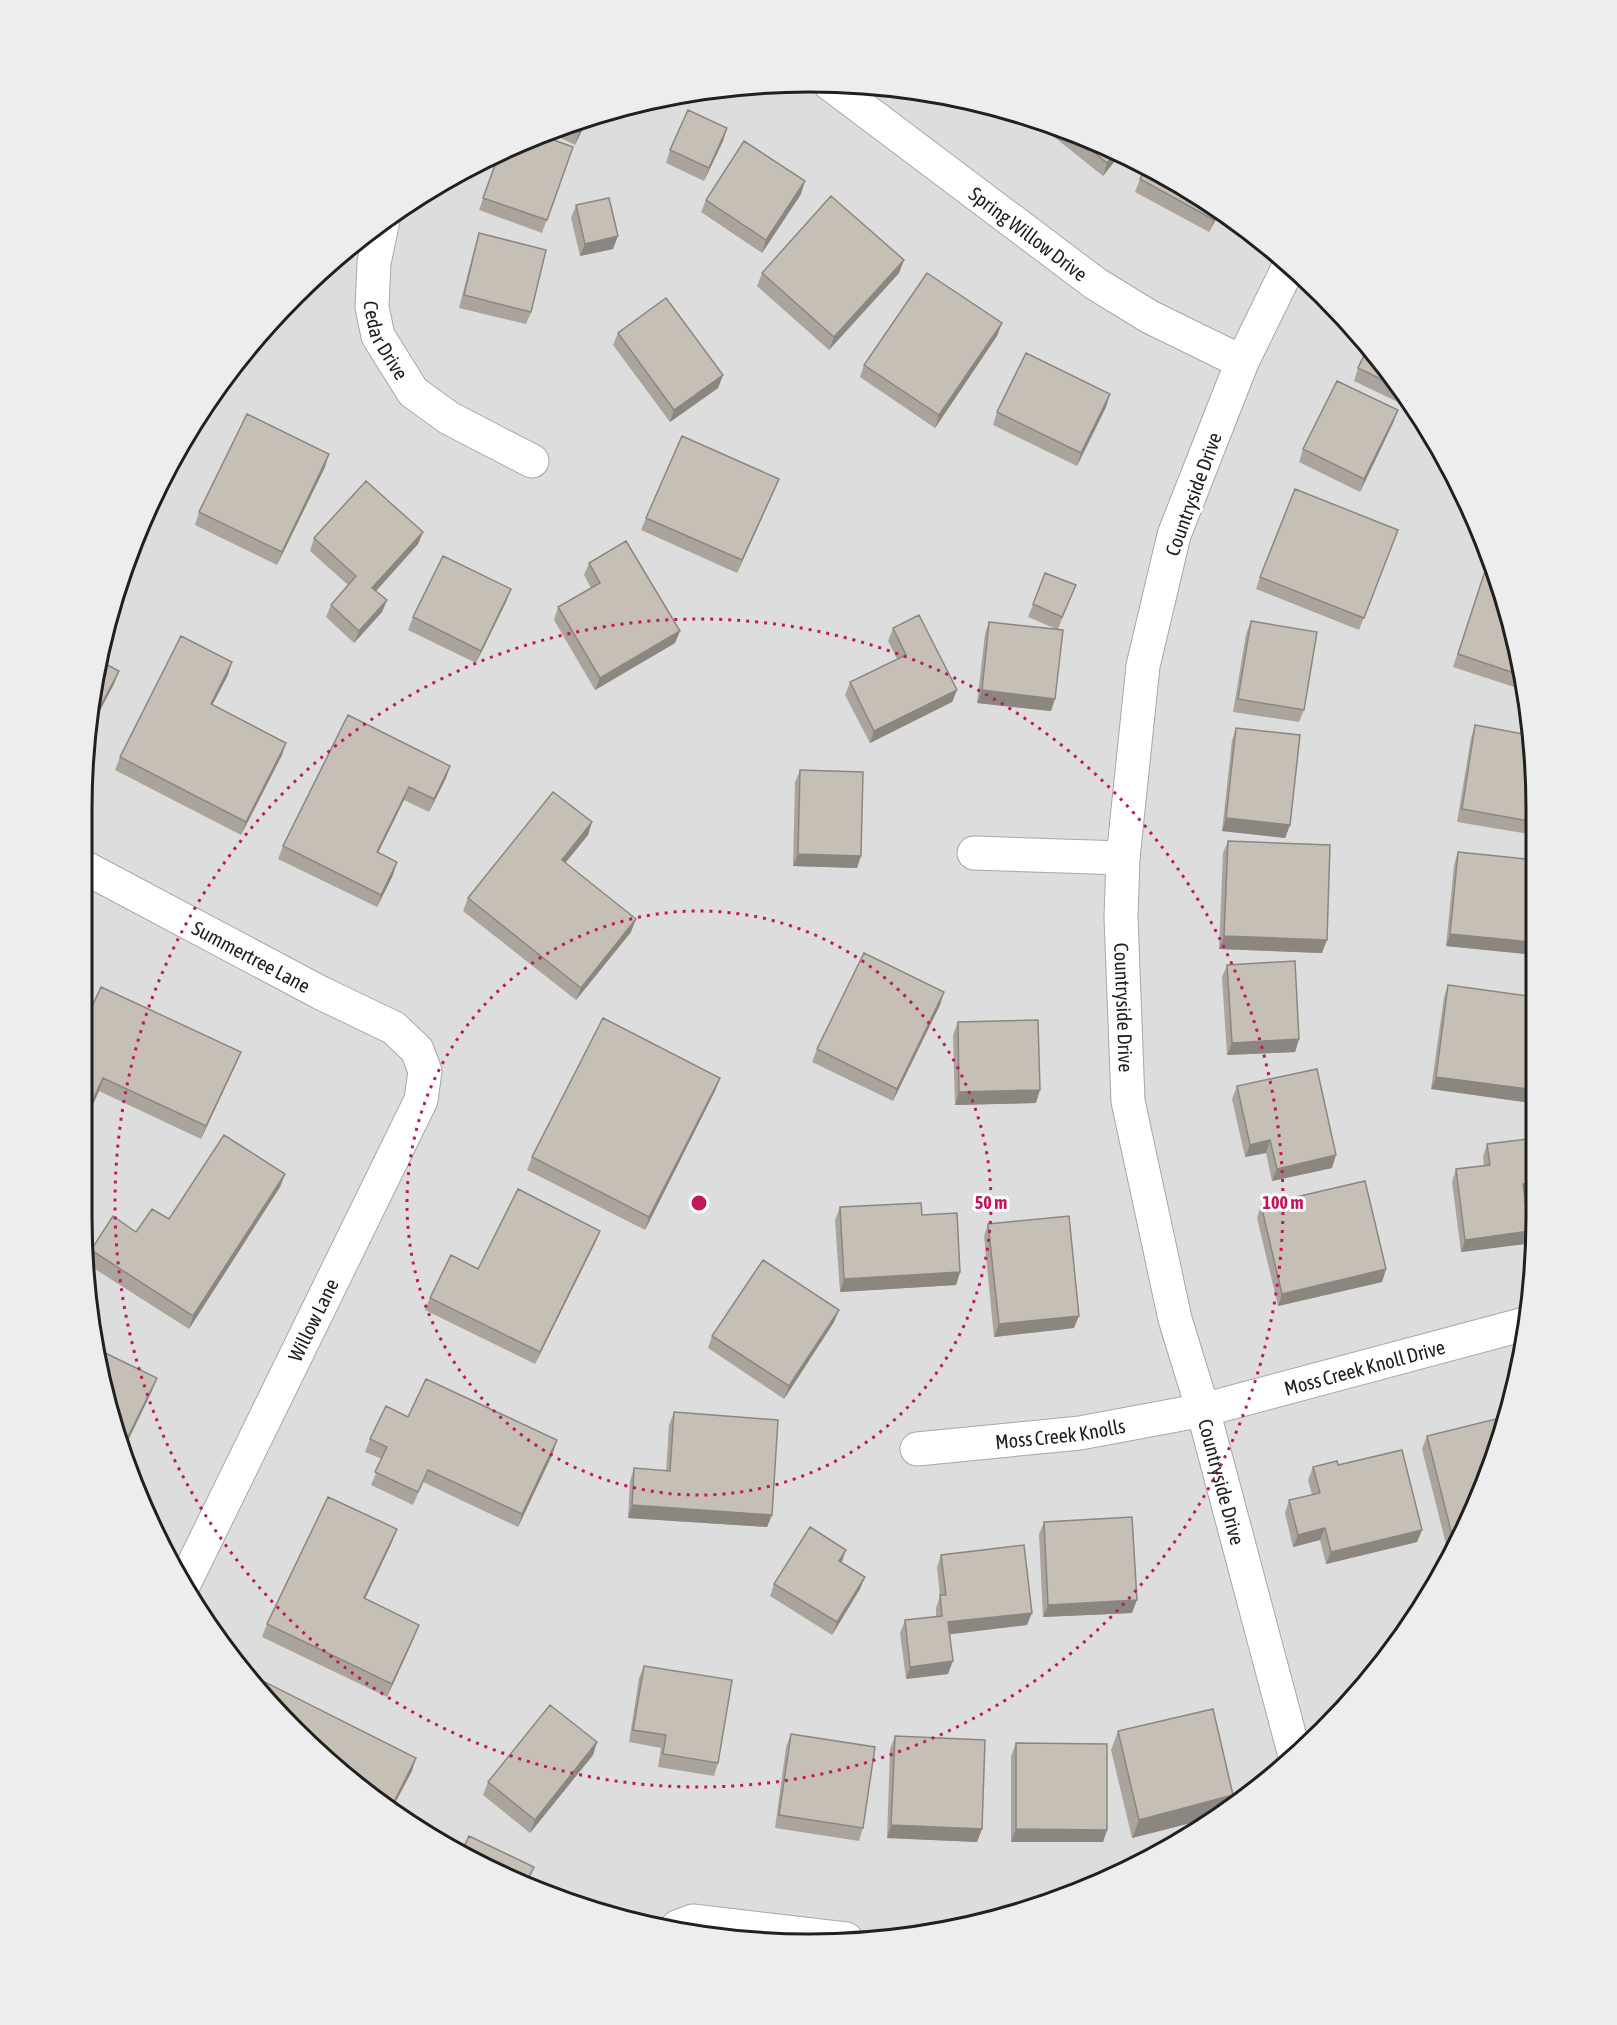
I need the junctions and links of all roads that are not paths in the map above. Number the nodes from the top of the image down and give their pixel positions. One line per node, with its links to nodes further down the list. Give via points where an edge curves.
1 (842, 93): 4 (street, Spring Willow Drive, via 1096,284 1150,317)
2 (380, 234): 5 (street, Cedar Drive, via 372,307 378,336 413,392 449,418)
3 (1285, 273): 4 (street, Countryside Drive)
4 (1242, 362): 7 (street, Countryside Drive, via 1174,535 1143,666)
5 (532, 460)
6 (974, 853): 7 (street)
7 (1123, 858): 11 (street, Countryside Drive, via 1121,917 1128,1101 1174,1319)
8 (92, 871): 9 (street, Summertree Lane, via 394,1028)
9 (417, 1050): 13 (street, Willow Lane, via 424,1071 421,1100)
10 (1516, 1327): 11 (street, Moss Creek Knoll Drive)
11 (1203, 1410): 12 (street, Moss Creek Knolls, via 1080,1433); 14 (street, Countryside Drive)
12 (917, 1449)
13 (188, 1575)
14 (1292, 1745)
15 (688, 1923): 16 (street)
16 (801, 1934)

